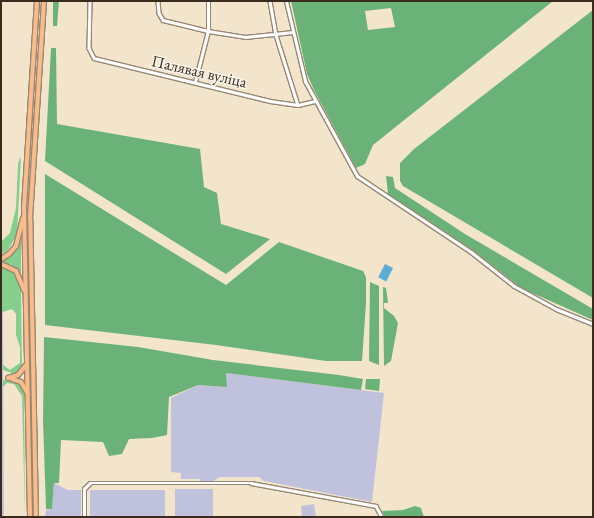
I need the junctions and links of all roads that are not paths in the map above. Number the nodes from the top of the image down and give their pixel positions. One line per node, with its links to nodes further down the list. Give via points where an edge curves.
1 (37, 1): 14 (highway)
2 (44, 1): 22 (highway, via 30,218)
3 (90, 1): 11 (street, Палявая вуліца, via 89,48 94,58)
4 (158, 1): 8 (street, via 159,13 163,20)
5 (208, 1): 8 (street)
6 (270, 1): 10 (street)
7 (286, 1): 9 (street)
8 (208, 31): 10 (street, via 245,38); 11 (street)
9 (293, 32): 10 (street); 12 (street, via 302,74)
10 (276, 34): 13 (street)
11 (196, 82): 13 (street, Палявая вуліца, via 270,101)
12 (315, 101): 13 (street); 18 (street, via 353,171 361,180 471,252 514,286 556,309)
13 (298, 105)
14 (24, 207): 15 (highway, via 16,246); 17 (highway)
15 (1, 258)
16 (1, 264): 17 (highway, via 16,271 22,281)
17 (26, 297): 19 (highway)
18 (593, 324)
19 (28, 362): 20 (highway); 20 (highway, via 20,373 8,378 21,382)
20 (28, 394): 21 (highway)
21 (30, 517)
22 (36, 517)
23 (84, 517): 24 (street, via 84,489 90,484 251,483 376,506)
24 (382, 517)

